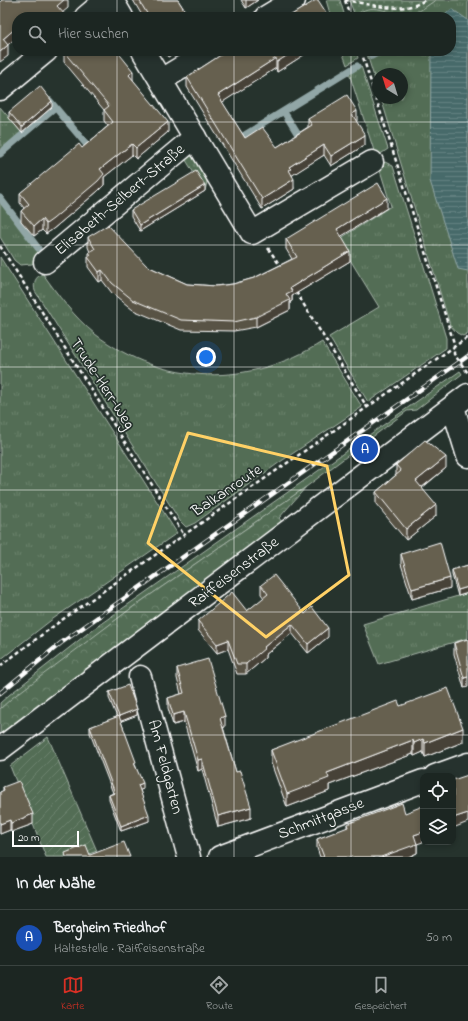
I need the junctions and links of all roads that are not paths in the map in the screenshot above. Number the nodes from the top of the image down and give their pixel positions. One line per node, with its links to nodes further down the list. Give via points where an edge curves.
1 (106, 0): 4 (street)
2 (112, 0): 5 (street)
3 (294, 0): 6 (street)
4 (92, 12)
5 (119, 12)
6 (274, 12)
7 (40, 56): 11 (street)
8 (146, 56): 10 (street, Elisabeth-Selbert-Straße)
9 (201, 56): 10 (street)
10 (161, 80): 12 (street, Elisabeth-Selbert-Straße)
11 (0, 89)
12 (195, 137): 13 (street, Elisabeth-Selbert-Straße, via 252,233); 14 (street, Elisabeth-Selbert-Straße)
13 (372, 162)
14 (45, 262)
15 (461, 401): 16 (street); 18 (street, Raiffeisenstraße)
16 (468, 456)
17 (140, 677): 22 (street, Am Feldgarten)
18 (0, 750)
19 (468, 764): 20 (street)
20 (443, 773)
21 (420, 782): 23 (street, Schmittgasse)
22 (189, 857)
23 (220, 857)

